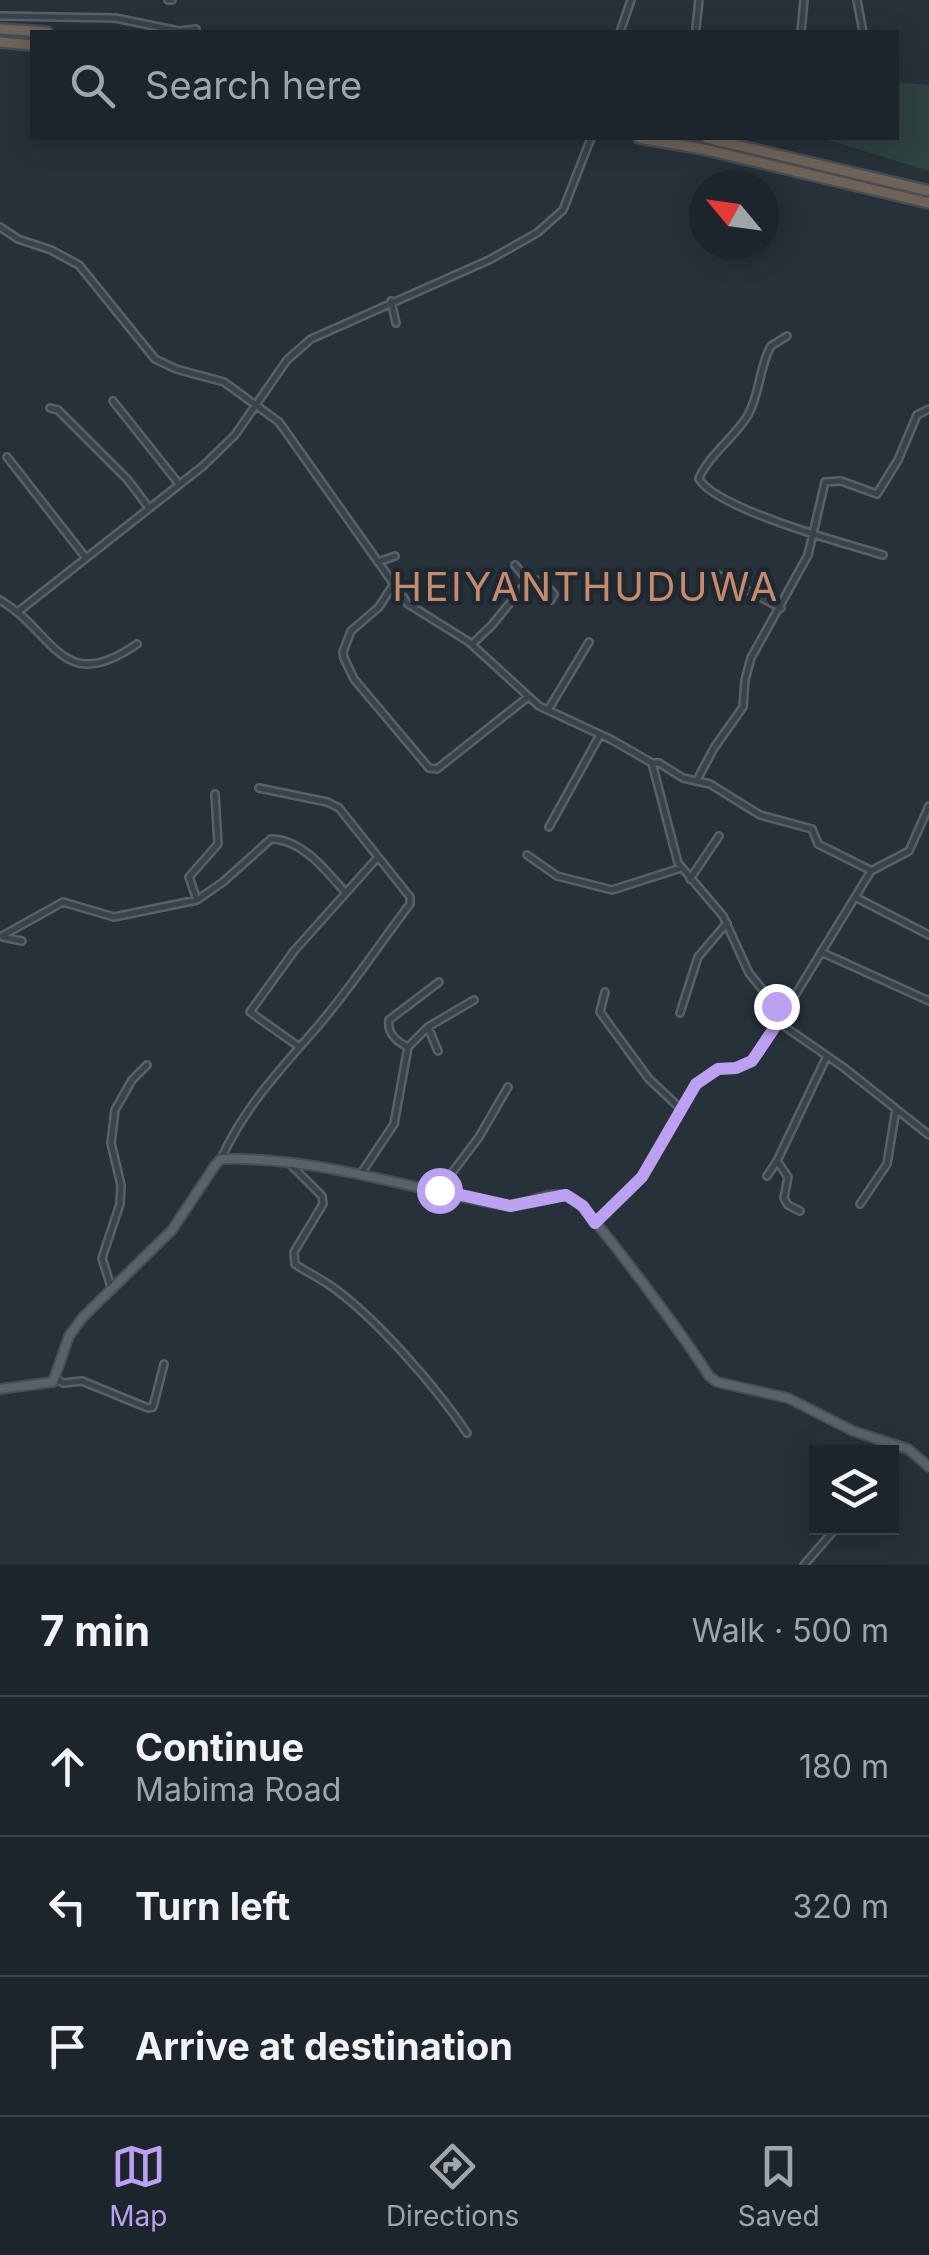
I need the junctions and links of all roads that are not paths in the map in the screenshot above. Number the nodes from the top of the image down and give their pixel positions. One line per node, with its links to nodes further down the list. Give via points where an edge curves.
1 (630, 0): 9 (street)
2 (699, 0): 6 (street)
3 (804, 0): 10 (street)
4 (857, 0): 11 (street)
5 (0, 16): 8 (street, via 114,18)
6 (696, 28)
7 (0, 29): 12 (highway)
8 (196, 29)
9 (621, 30)
10 (801, 30)
11 (863, 30)
12 (30, 31)
13 (0, 42): 14 (highway)
14 (30, 44)
15 (589, 140): 21 (street, via 562,210 537,232)
16 (650, 140): 19 (highway)
17 (716, 140): 18 (highway)
18 (929, 191)
19 (929, 203)
20 (0, 227): 25 (street, via 79,264 155,359 224,382)
21 (392, 300): 22 (street); 25 (street, via 311,339)
22 (396, 324)
23 (787, 336): 31 (street, via 768,350 749,413 700,479 710,492)
24 (113, 401): 29 (street)
25 (256, 403): 29 (street, via 235,435); 35 (street, via 288,432)
26 (50, 408): 30 (street)
27 (929, 409): 31 (street, via 916,414 877,494 825,482)
28 (8, 456): 34 (street)
29 (179, 484): 30 (street)
30 (149, 508): 34 (street)
31 (813, 534): 33 (street); 42 (street)
32 (395, 556): 35 (street)
33 (883, 556)
34 (86, 558): 43 (street)
35 (378, 562): 39 (street)
36 (515, 565): 38 (street)
37 (714, 573): 42 (street)
38 (528, 579): 41 (street, via 552,591); 46 (street)
39 (393, 585): 46 (street, via 417,611); 47 (street, via 351,631 344,658 429,768 437,769)
40 (0, 600): 43 (street)
41 (552, 600)
42 (781, 608): 51 (street, via 751,658 743,706)
43 (19, 611): 45 (street, via 75,664 111,660)
44 (589, 642): 48 (street)
45 (136, 644)
46 (472, 644): 47 (street)
47 (528, 697): 48 (street)
48 (548, 710): 49 (street)
49 (600, 734): 50 (street); 55 (street)
50 (652, 764): 51 (street); 59 (street)
51 (697, 780): 60 (street, via 760,815 812,829 823,848)
52 (258, 788): 58 (street, via 339,808)
53 (215, 794): 64 (street, via 218,844 190,877)
54 (929, 806): 60 (street, via 909,851)
55 (549, 827)
56 (720, 836): 61 (street)
57 (527, 855): 59 (street, via 557,876 612,890)
58 (378, 857): 62 (street); 78 (street, via 410,904)
59 (681, 868): 61 (street)
60 (871, 870): 63 (street)
61 (690, 880): 65 (street)
62 (344, 891): 64 (street, via 321,864 271,839); 78 (street, via 250,1012)
63 (855, 897): 66 (street); 69 (street)
64 (197, 900): 67 (street, via 114,916 63,902)
65 (727, 923): 74 (street, via 698,957); 75 (street, via 749,973)
66 (929, 935)
67 (1, 936): 68 (street)
68 (22, 941)
69 (821, 952): 73 (street); 75 (street)
70 (438, 982): 79 (street, via 389,1020 396,1040)
71 (604, 992): 84 (street, via 600,1012 649,1079)
72 (474, 1000): 77 (street)
73 (929, 1001)
74 (680, 1013)
75 (783, 1015): 76 (street)
76 (778, 1022): 81 (street); 84 (street, via 752,1061 711,1072)
77 (428, 1027): 79 (street); 80 (street)
78 (298, 1046): 87 (street, via 235,1128)
79 (408, 1047): 90 (street, via 394,1124)
80 (438, 1051)
81 (827, 1056): 85 (street); 88 (street)
82 (147, 1064): 96 (street, via 114,1110 111,1142 120,1204 102,1258)
83 (508, 1087): 92 (street)
84 (681, 1109): 95 (street, via 642,1177)
85 (896, 1109): 86 (street); 93 (street, via 887,1164)
86 (929, 1135)
87 (221, 1159): 89 (main road); 96 (main road, via 172,1230)
88 (777, 1161): 91 (street); 94 (street, via 788,1177 784,1198)
89 (291, 1165): 90 (main road); 100 (street, via 322,1196 294,1264 329,1285 400,1352)
90 (359, 1176): 92 (main road)
91 (767, 1176)
92 (439, 1190): 95 (main road, via 510,1206 566,1195)
93 (860, 1204)
94 (800, 1211)
95 (595, 1223): 101 (main road, via 709,1376 774,1394)
96 (112, 1290): 98 (main road, via 69,1336)
97 (164, 1364): 98 (street, via 148,1408 82,1381 63,1384)
98 (56, 1378): 99 (main road)
99 (0, 1390)
100 (467, 1433)
101 (886, 1445)
102 (899, 1450): 103 (main road)
103 (929, 1467)
104 (830, 1535): 105 (street)
105 (804, 1565)

